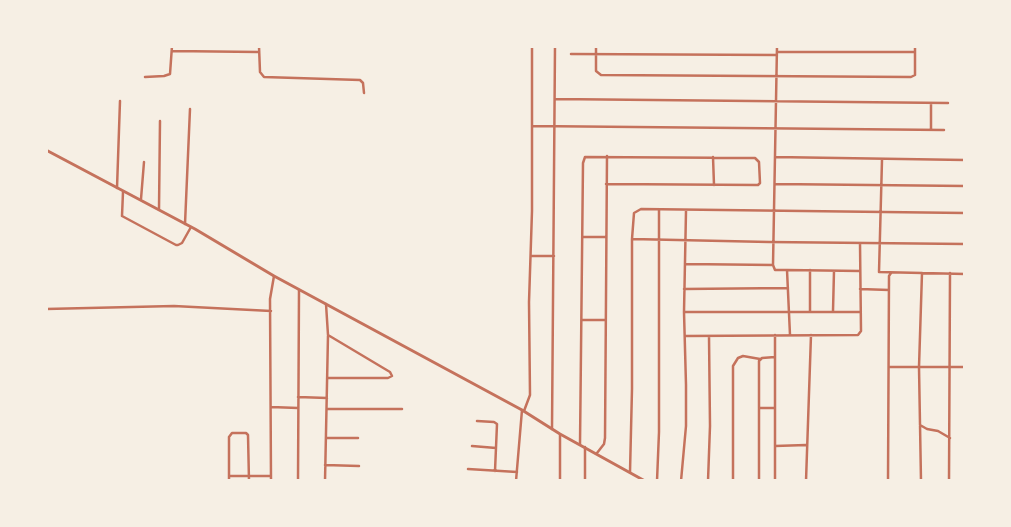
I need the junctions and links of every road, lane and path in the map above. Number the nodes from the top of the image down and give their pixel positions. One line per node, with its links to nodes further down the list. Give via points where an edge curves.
1 (172, 46): 8 (street)
2 (259, 46): 9 (street)
3 (532, 46): 24 (street)
4 (555, 46): 17 (street)
5 (596, 46): 12 (street)
6 (777, 46): 13 (street)
7 (915, 46): 10 (street)
8 (172, 51): 9 (street); 14 (street, via 170,74)
9 (259, 52): 16 (street, via 260,72 264,77 360,80)
10 (915, 52): 13 (street); 15 (street, via 915,75 911,77)
11 (572, 54): 12 (street)
12 (596, 54): 13 (street); 15 (street, via 596,71 601,75)
13 (777, 54): 15 (street)
14 (145, 77)
15 (777, 77): 19 (street)
16 (364, 93)
17 (555, 99): 19 (street); 25 (street)
18 (120, 101): 41 (street)
19 (777, 102): 20 (street); 26 (street)
20 (931, 103): 21 (street); 27 (street)
21 (948, 103)
22 (190, 109): 50 (street)
23 (160, 121): 45 (street)
24 (532, 126): 25 (street); 61 (street)
25 (556, 127): 26 (street); 62 (street)
26 (776, 129): 27 (street); 32 (street)
27 (931, 130): 28 (street)
28 (944, 130)
29 (46, 150): 41 (street)
30 (607, 156): 31 (street); 36 (street); 52 (street, via 584,159)
31 (713, 158): 38 (street); 38 (street, via 757,158 760,183 757,186)
32 (775, 158): 33 (street); 37 (street)
33 (882, 160): 34 (street); 39 (street)
34 (965, 160)
35 (144, 162): 43 (street)
36 (606, 184): 38 (street); 53 (street)
37 (774, 184): 39 (street); 47 (street)
38 (714, 185)
39 (882, 185): 40 (street); 48 (street)
40 (965, 186)
41 (117, 188): 42 (street)
42 (123, 192): 43 (street); 51 (street, via 122,216 159,236 178,245)
43 (140, 201): 45 (street)
44 (659, 210): 46 (street); 54 (street, via 641,209 634,213); 55 (street)
45 (159, 211): 50 (street)
46 (686, 211): 47 (street); 56 (street)
47 (774, 211): 48 (street); 57 (street)
48 (881, 212): 49 (street); 59 (street)
49 (965, 213)
50 (185, 224): 51 (street)
51 (190, 227): 73 (street)
52 (583, 237): 53 (street); 87 (street)
53 (605, 237): 88 (street)
54 (632, 239): 55 (street); 130 (street)
55 (659, 239): 56 (street); 143 (street)
56 (685, 240): 57 (street); 63 (street)
57 (773, 242): 58 (street); 64 (street)
58 (860, 243): 59 (street); 68 (street)
59 (881, 243): 60 (street); 69 (street, via 879,272)
60 (965, 244)
61 (531, 256): 62 (street); 110 (street, via 530,395)
62 (554, 256): 113 (street)
63 (685, 264): 64 (street); 74 (street)
64 (773, 265): 65 (street, via 774,270)
65 (787, 270): 66 (street); 75 (street)
66 (810, 270): 67 (street); 83 (street)
67 (834, 271): 68 (street); 84 (street)
68 (860, 271): 76 (street)
69 (891, 273): 70 (street); 78 (street)
70 (922, 273): 71 (street); 98 (street)
71 (950, 273): 72 (street); 99 (street)
72 (965, 274)
73 (274, 276): 77 (street); 81 (street, via 270,290)
74 (684, 288): 75 (street); 85 (street)
75 (788, 288): 82 (street)
76 (860, 289): 78 (street); 86 (street)
77 (299, 290): 79 (street); 102 (street)
78 (889, 290): 97 (street)
79 (326, 304): 89 (street); 110 (street)
80 (46, 309): 81 (street, via 174,306)
81 (271, 311): 104 (street)
82 (789, 311): 83 (street); 85 (street); 91 (street)
83 (810, 311): 84 (street)
84 (834, 311): 86 (street)
85 (684, 312): 93 (street)
86 (860, 312): 92 (street, via 861,331 858,335)
87 (582, 320): 88 (street); 118 (street)
88 (606, 320): 124 (street, via 605,438)
89 (328, 334): 101 (street); 101 (street, via 392,376)
90 (775, 335): 91 (street); 94 (street); 95 (street)
91 (790, 335): 92 (street)
92 (811, 335): 121 (street)
93 (685, 336): 94 (street); 144 (street, via 686,426)
94 (709, 336): 145 (street)
95 (775, 357): 96 (street); 107 (street)
96 (760, 358): 106 (street); 146 (street, via 743,356 733,366)
97 (889, 367): 98 (street); 150 (street)
98 (919, 367): 99 (street); 112 (street)
99 (951, 367): 100 (street); 117 (street)
100 (965, 368)
101 (327, 378): 103 (street)
102 (298, 397): 103 (street); 105 (street)
103 (327, 398): 108 (street)
104 (271, 407): 105 (street); 133 (street)
105 (298, 408): 137 (street)
106 (759, 408): 107 (street); 147 (street)
107 (775, 408): 120 (street)
108 (327, 409): 109 (street); 115 (street)
109 (402, 409)
110 (523, 410): 113 (street); 129 (street)
111 (477, 421): 123 (street, via 497,424)
112 (920, 425): 117 (street); 151 (street)
113 (552, 429): 114 (street)
114 (560, 434): 118 (street); 140 (street)
115 (326, 438): 116 (street); 125 (street)
116 (358, 438)
117 (950, 438): 152 (street)
118 (580, 444): 122 (street)
119 (472, 446): 123 (street)
120 (775, 446): 121 (street); 148 (street)
121 (807, 446): 149 (street)
122 (585, 447): 124 (street); 141 (street)
123 (496, 448): 128 (street)
124 (597, 453): 130 (street)
125 (325, 466): 126 (street); 138 (street)
126 (359, 466)
127 (468, 469): 128 (street)
128 (495, 471): 129 (street)
129 (517, 472): 139 (street)
130 (630, 472): 142 (street)
131 (230, 476): 132 (street); 132 (street, via 229,437 232,433 248,435); 134 (street)
132 (249, 476): 133 (street); 135 (street)
133 (271, 476): 136 (street)
134 (230, 481)
135 (249, 481)
136 (271, 481)
137 (298, 481)
138 (325, 481)
139 (516, 481)
140 (560, 481)
141 (585, 481)
142 (645, 481)
143 (657, 481)
144 (681, 481)
145 (708, 481)
146 (733, 481)
147 (759, 481)
148 (775, 481)
149 (806, 481)
150 (888, 481)
151 (921, 481)
152 (949, 481)

